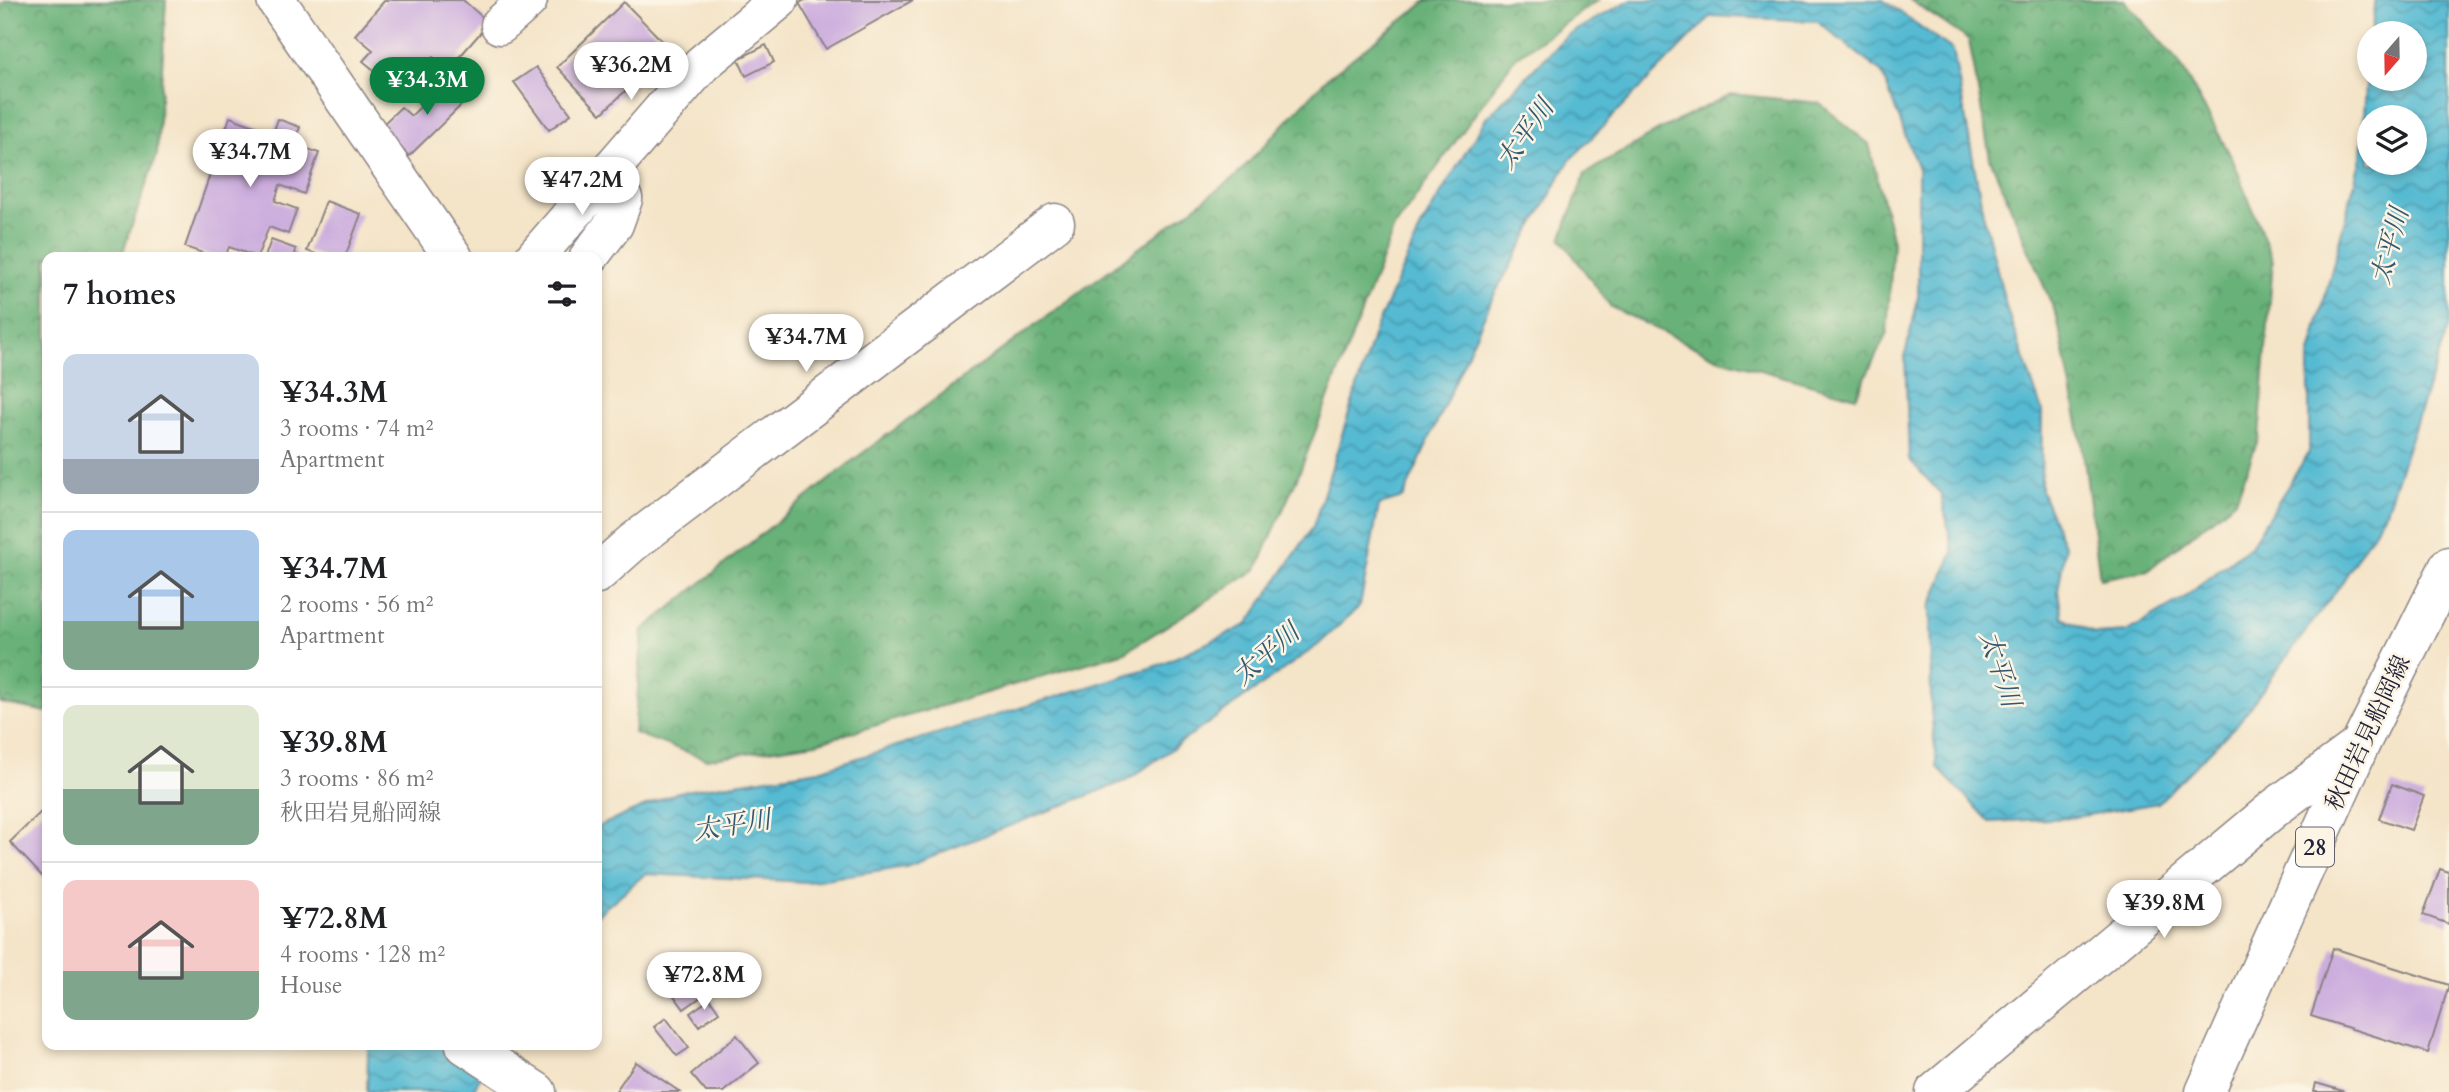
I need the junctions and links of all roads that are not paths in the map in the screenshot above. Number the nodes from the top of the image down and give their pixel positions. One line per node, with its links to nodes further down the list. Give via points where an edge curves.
1 (276, 0): 7 (street)
2 (528, 0): 4 (street)
3 (779, 0): 5 (street, via 702,64)
4 (500, 25)
5 (607, 176): 8 (street); 9 (street, via 623,199 614,224)
6 (1055, 223): 11 (street)
7 (450, 252)
8 (539, 252)
9 (593, 252)
10 (2449, 566): 12 (street, 秋田岩見船岡線 / 28)
11 (602, 570)
12 (2360, 745): 15 (street, via 2276,807); 16 (street, 秋田岩見船岡線 / 28)
13 (473, 1050): 14 (street)
14 (537, 1092)
15 (1935, 1092)
16 (2205, 1092)

